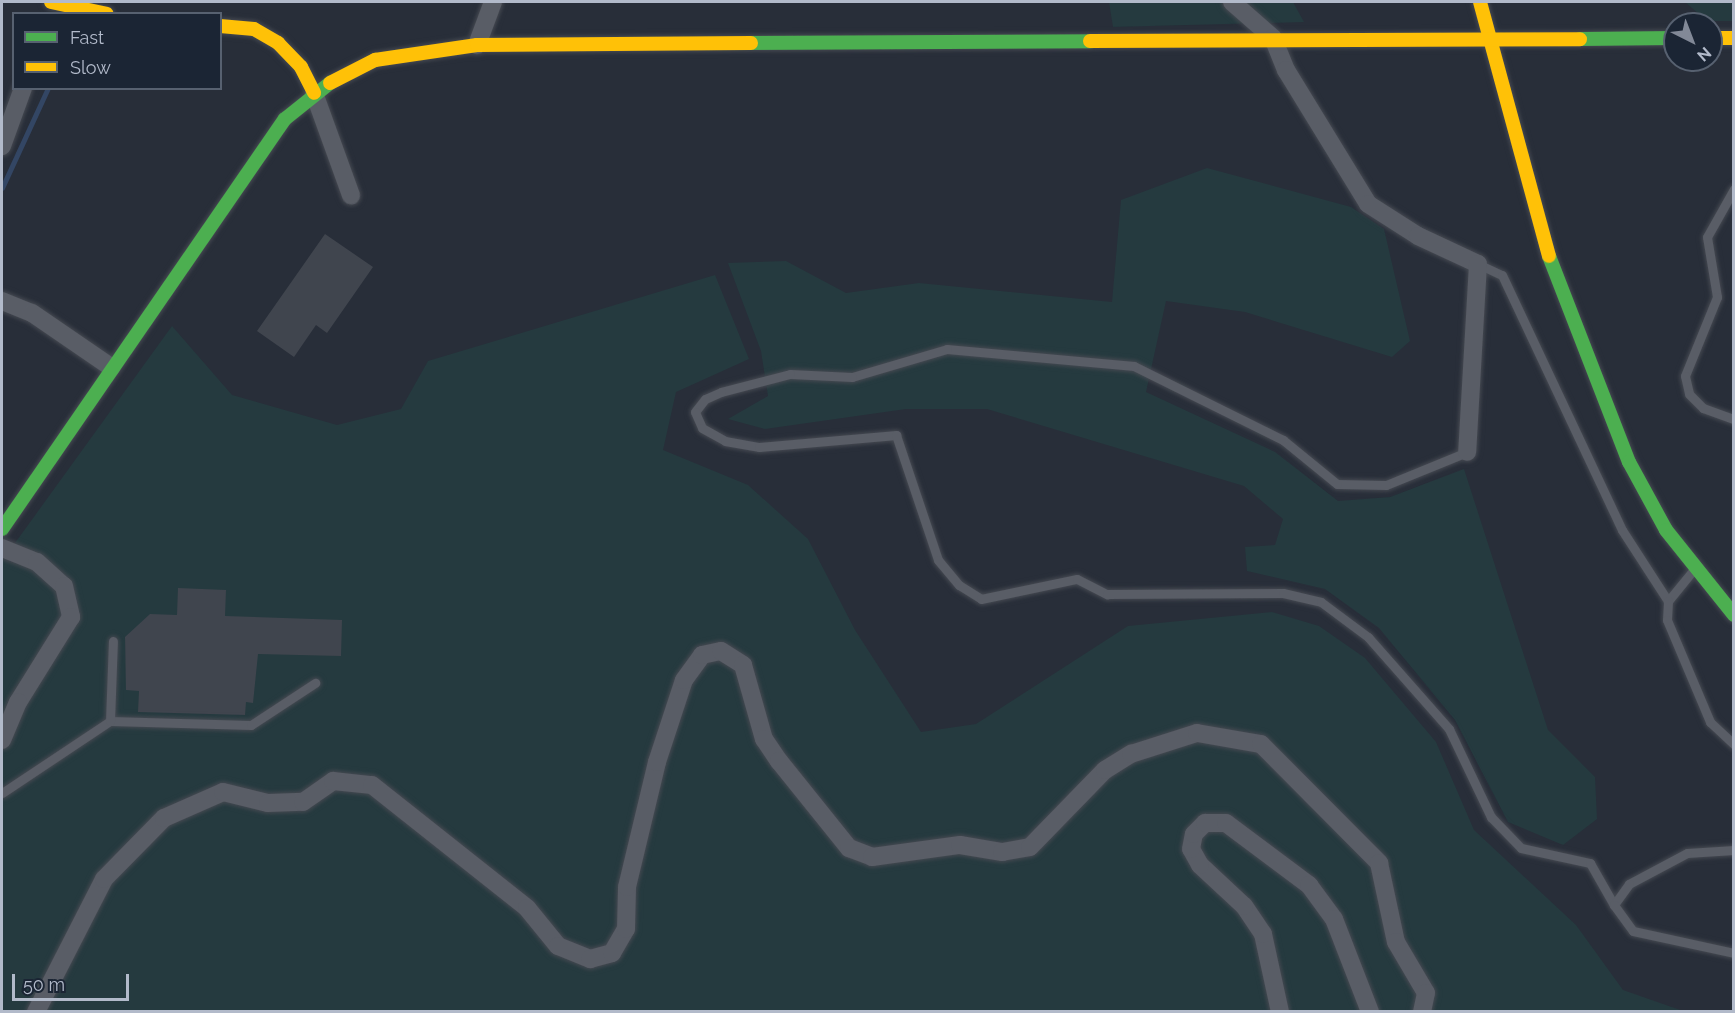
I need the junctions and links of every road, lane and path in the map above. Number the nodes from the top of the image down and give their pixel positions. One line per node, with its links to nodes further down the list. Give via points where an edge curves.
1 (493, 2): 10 (street)
2 (1232, 2): 7 (street)
3 (1480, 2): 8 (street)
4 (53, 5): 5 (street)
5 (95, 12)
6 (222, 26): 12 (street, via 254,29 278,43 301,67)
7 (1273, 38): 8 (street); 10 (street); 16 (street, via 1286,70 1368,204 1418,236)
8 (1489, 38): 9 (street); 23 (street, via 1557,283 1587,361 1629,462)
9 (1663, 38)
10 (477, 45): 12 (street, via 375,60)
11 (22, 90): 13 (street)
12 (314, 93): 15 (street); 18 (street, via 285,119)
13 (2, 146)
14 (1734, 189): 19 (lane, via 1707,237 1717,297 1685,376 1689,394 1704,408)
15 (351, 195)
16 (1478, 264): 20 (street); 24 (lane, via 1502,275 1622,530)
17 (2, 302): 18 (street, via 32,313)
18 (111, 367): 21 (street)
19 (1734, 419)
20 (1467, 452): 33 (lane, via 1386,484 1337,484 1283,440 1134,366 947,349 852,377 790,374 721,392 705,399 695,412 702,429 725,441 759,447 896,435 938,560 958,585 981,599 1077,579 1107,594 1283,593 1321,602 1368,638 1449,729 1491,817 1521,848 1590,863)
21 (2, 529)
22 (2, 548): 29 (street, via 37,562 64,586 71,617 18,702)
23 (1695, 568): 24 (lane); 25 (street)
24 (1668, 601): 30 (lane, via 1667,620 1710,722)
25 (1734, 615)
26 (113, 641): 28 (lane)
27 (315, 683): 28 (lane, via 251,725)
28 (110, 722): 31 (lane)
29 (2, 740)
30 (1734, 744)
31 (2, 794)
32 (1734, 850): 33 (lane, via 1686,853 1629,884)
33 (1614, 905): 34 (lane, via 1633,931)
34 (1734, 954)
35 (36, 1011): 38 (street, via 104,879 164,818 222,792 268,803 303,802 333,781 372,785 526,908 558,946 590,959 612,953 626,929 627,887 657,762 684,680 702,656 721,651 743,665 765,739 779,761 849,848 872,858 960,845 1002,852 1030,847 1105,770 1131,754 1197,733 1261,744 1379,862 1396,942 1426,993)
36 (1280, 1011): 37 (street, via 1263,934 1244,906 1200,866 1191,849 1194,834 1205,823 1227,823 1309,885 1334,919)
37 (1370, 1011)
38 (1422, 1011)

